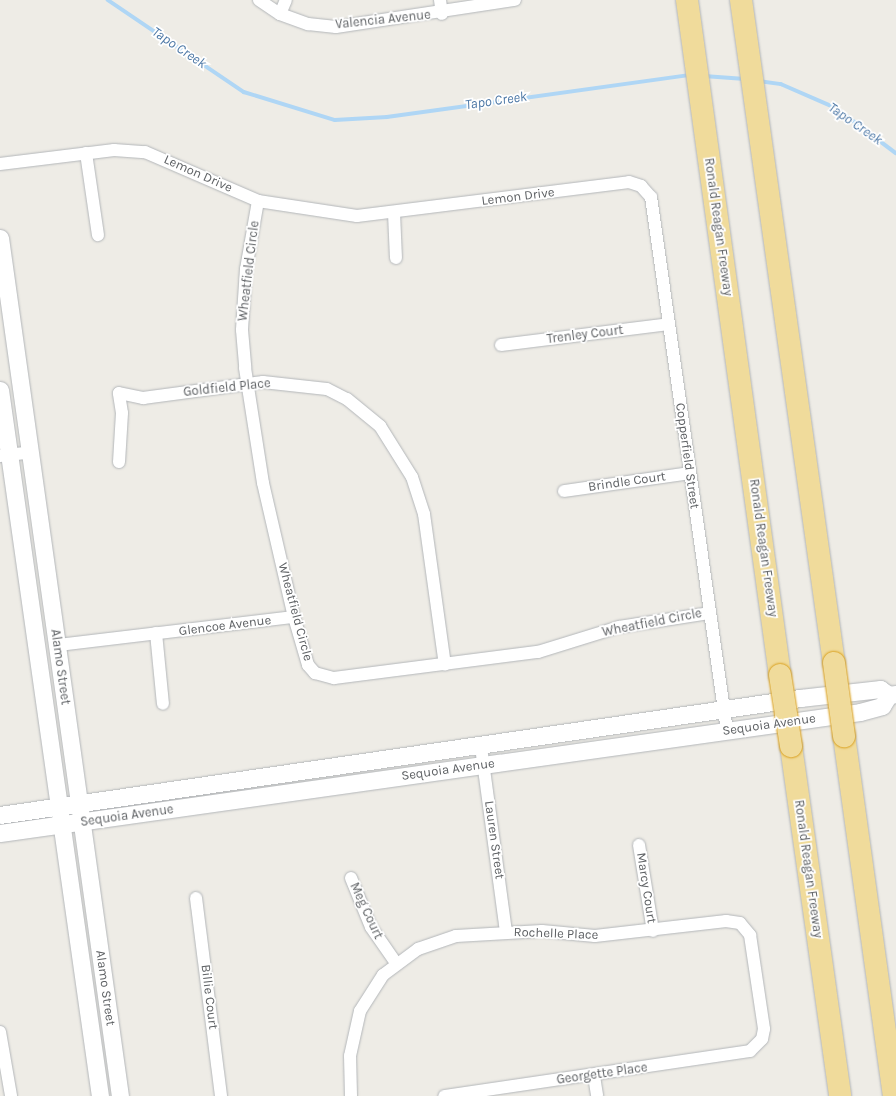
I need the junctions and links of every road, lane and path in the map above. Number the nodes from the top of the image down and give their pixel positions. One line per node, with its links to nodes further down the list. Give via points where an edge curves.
1 (259, 0): 7 (street, Valencia Avenue)
2 (286, 0): 7 (street)
3 (440, 0): 8 (street)
4 (515, 0): 8 (street, Valencia Avenue)
5 (687, 0): 60 (highway, Ronald Reagan Freeway, bridge)
6 (741, 0): 61 (highway, bridge)
7 (280, 14): 8 (street, Valencia Avenue, via 308,24 336,27)
8 (442, 14)
9 (86, 152): 10 (street, Lemon Drive); 12 (street, Lemon Drive, via 144,152); 14 (street)
10 (0, 164)
11 (641, 186): 13 (street, Lemon Drive, via 629,182); 17 (street, Copperfield Street, via 651,197)
12 (258, 201): 13 (street, Lemon Drive, via 323,214 357,216); 19 (street, Wheatfield Circle, via 246,270 242,330)
13 (394, 213): 16 (street)
14 (98, 235)
15 (0, 238): 21 (main road, Alamo Street)
16 (396, 258)
17 (669, 324): 18 (street, Trenley Court); 24 (street, Copperfield Street)
18 (501, 345)
19 (248, 384): 23 (street, Goldfield Place, via 143,398 119,393 122,413); 27 (street, Wheatfield Circle, via 263,483); 30 (street, Goldfield Place, via 288,383 327,389 365,412 392,441 412,477 424,514)
20 (0, 390): 22 (main road, Alamo Street)
21 (31, 452): 22 (street); 29 (main road, Alamo Street)
22 (5, 455): 38 (main road, Alamo Street)
23 (119, 462)
24 (690, 473): 25 (street, Brindle Court); 26 (street, Copperfield Street)
25 (564, 491)
26 (709, 613): 30 (street, Wheatfield Circle, via 620,627 538,652); 33 (street, Copperfield Street)
27 (294, 617): 28 (street, Glencoe Avenue); 30 (street, Wheatfield Circle, via 308,665 324,677)
28 (156, 633): 29 (street, Glencoe Avenue); 32 (street)
29 (58, 645): 37 (main road, Alamo Street)
30 (445, 665)
31 (892, 695): 33 (main road, Sequoia Avenue, via 880,689); 34 (main road, Sequoia Avenue, via 882,706 860,712)
32 (163, 704)
33 (724, 712): 34 (street, Copperfield Street); 35 (main road, Sequoia Avenue)
34 (727, 731): 36 (main road, Sequoia Avenue)
35 (481, 747): 36 (street, Lauren Street); 37 (main road, Sequoia Avenue)
36 (484, 765): 40 (main road, Sequoia Avenue); 47 (street, Lauren Street)
37 (78, 804): 38 (main road, Sequoia Avenue); 40 (main road, Alamo Street)
38 (60, 806): 39 (main road, Sequoia Avenue); 41 (main road, Alamo Street)
39 (0, 815)
40 (81, 822): 41 (main road, Sequoia Avenue); 55 (main road, Alamo Street)
41 (63, 824): 42 (main road, Sequoia Avenue); 54 (main road, Alamo Street)
42 (0, 833)
43 (639, 845): 46 (street, Marcy Court)
44 (351, 878): 48 (street, Meg Court, via 371,927)
45 (196, 898): 56 (street, Billie Court)
46 (653, 931): 47 (street, Rochelle Place, via 595,936); 50 (street, Rochelle Place, via 726,921 745,927 753,943 764,1029)
47 (506, 932): 48 (street, Rochelle Place, via 439,940)
48 (396, 963): 57 (street, Rochelle Place, via 371,991 360,1011 350,1056)
49 (0, 1032): 51 (street)
50 (758, 1045): 52 (street, Georgette Place, via 743,1054)
51 (3, 1067): 53 (street)
52 (594, 1076): 58 (street, Georgette Place); 59 (street)
53 (7, 1091)
54 (100, 1096)
55 (120, 1096)
56 (221, 1096)
57 (350, 1096)
58 (444, 1096)
59 (597, 1096)
60 (840, 1096)
61 (894, 1096)

